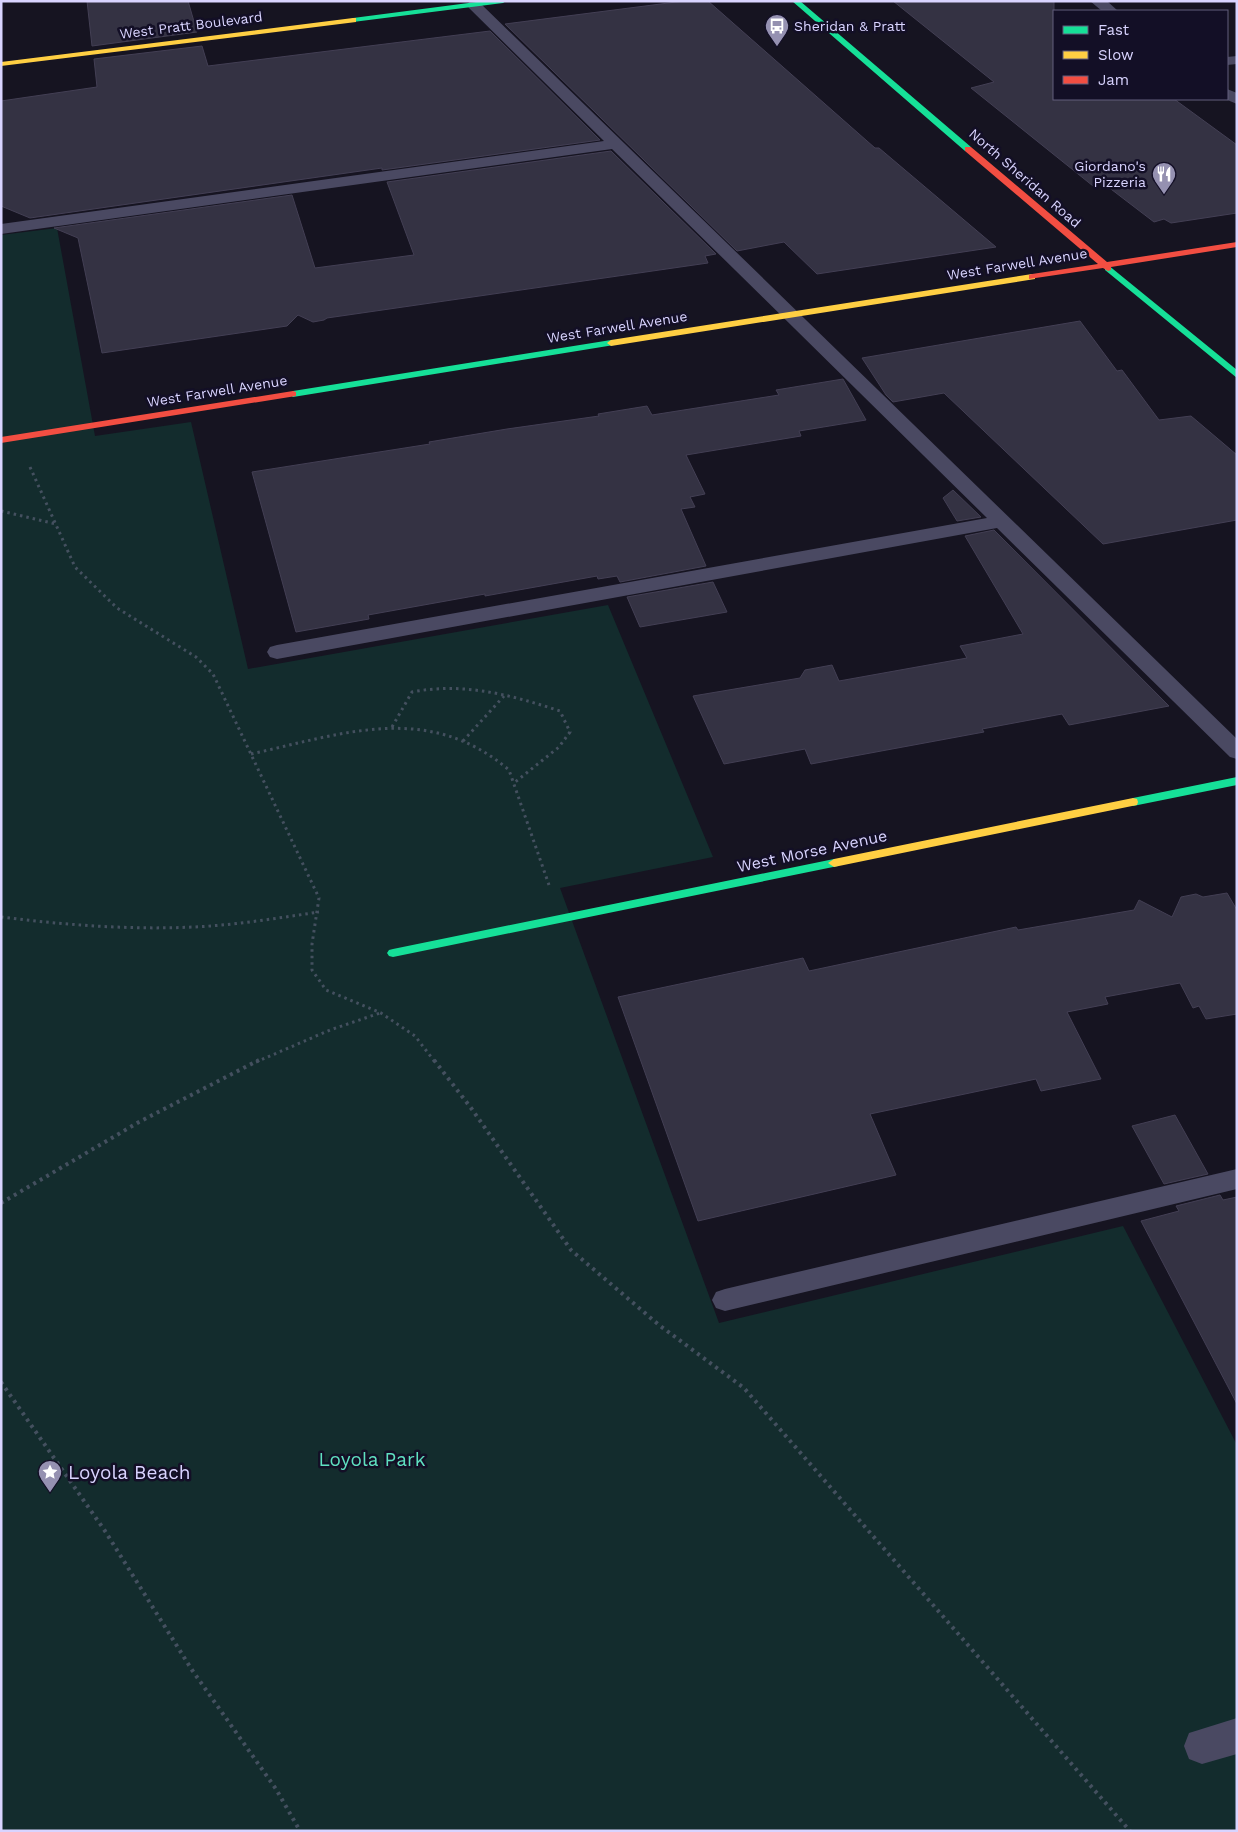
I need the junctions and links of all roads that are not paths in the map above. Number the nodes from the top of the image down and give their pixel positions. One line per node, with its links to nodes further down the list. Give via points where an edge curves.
1 (503, 1): 4 (street, West Pratt Boulevard)
2 (795, 1): 10 (street, North Sheridan Road)
3 (1097, 1): 5 (lane)
4 (474, 5): 6 (street, West Pratt Boulevard); 7 (lane)
5 (1110, 10)
6 (1, 64)
7 (617, 144): 8 (lane); 11 (lane)
8 (1, 229)
9 (1237, 244): 10 (street, West Farwell Avenue)
10 (1104, 265): 11 (street, West Farwell Avenue); 12 (street, North Sheridan Road)
11 (788, 315): 13 (street, West Farwell Avenue); 14 (lane)
12 (1237, 375)
13 (1, 440)
14 (1002, 521): 15 (lane); 16 (lane)
15 (277, 652)
16 (1237, 752)
17 (1237, 781): 18 (street, West Morse Avenue)
18 (393, 952)
19 (1237, 1179): 20 (lane)
20 (725, 1300)
21 (1237, 1736): 22 (street)
22 (1202, 1746)

